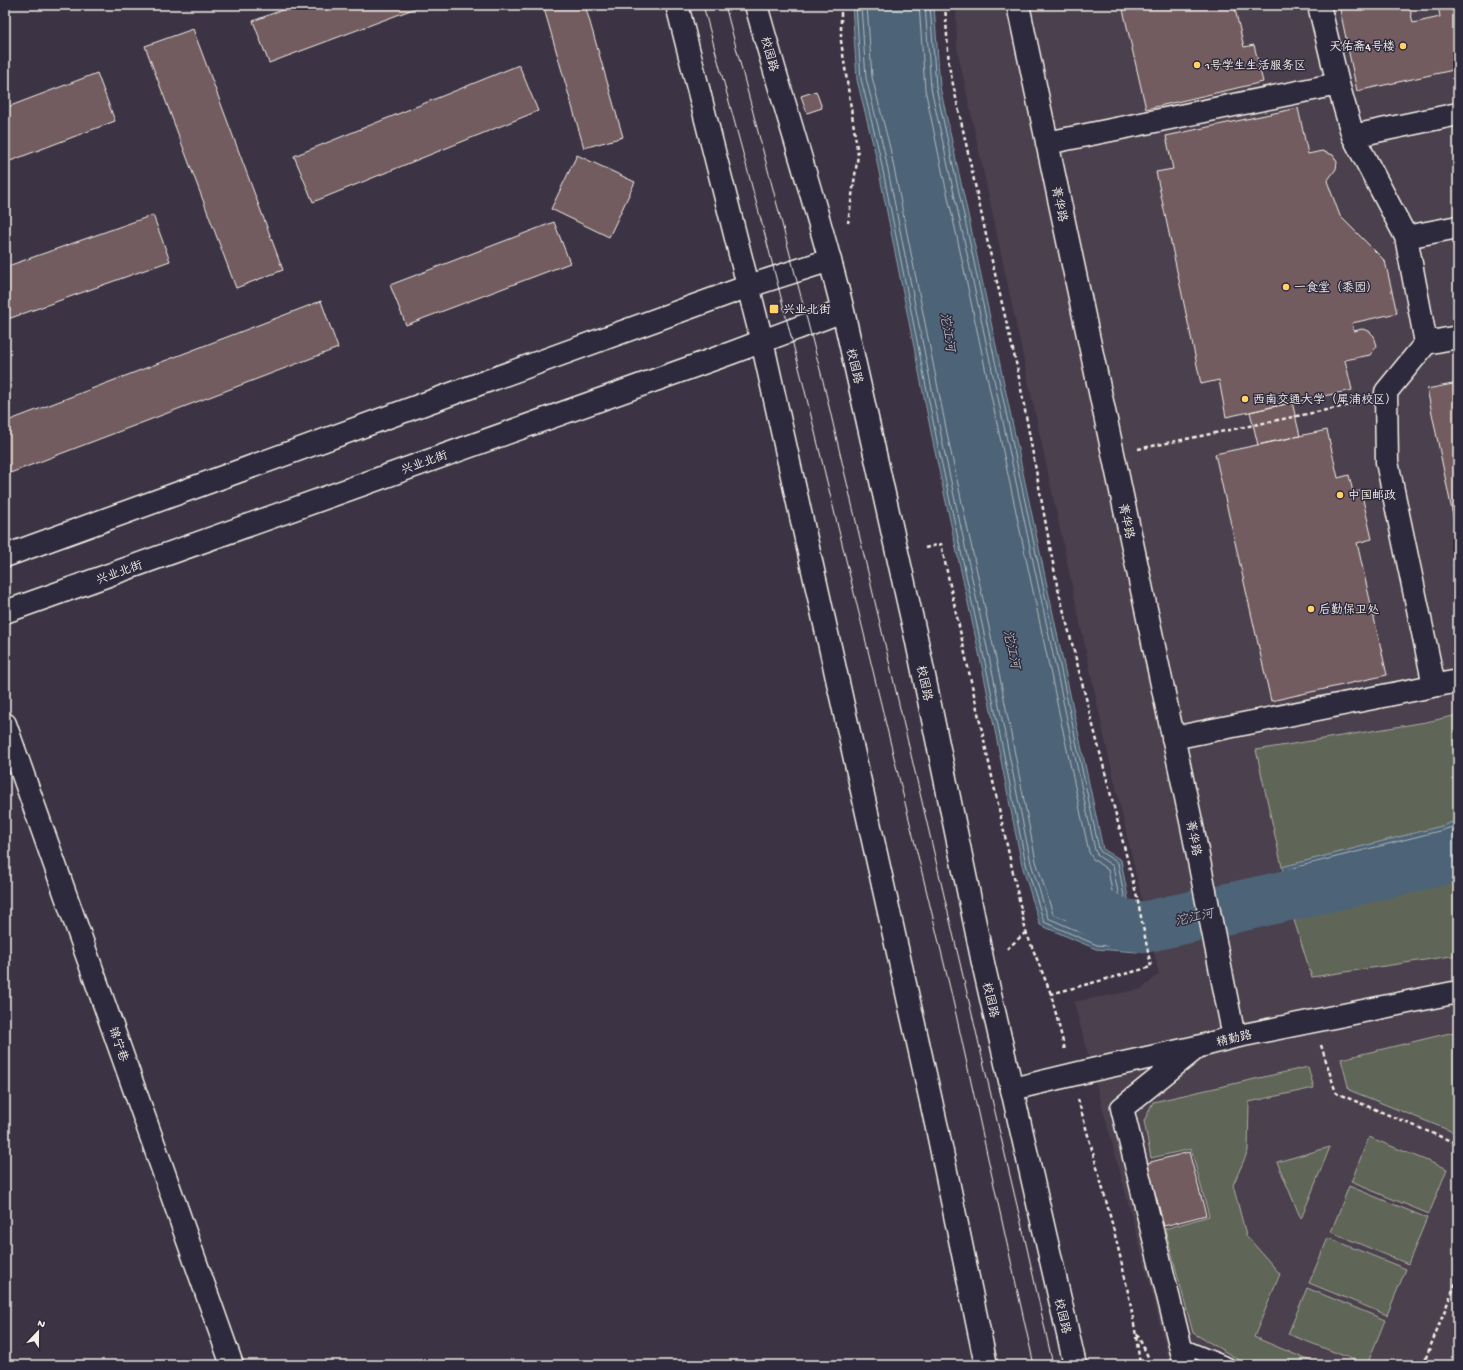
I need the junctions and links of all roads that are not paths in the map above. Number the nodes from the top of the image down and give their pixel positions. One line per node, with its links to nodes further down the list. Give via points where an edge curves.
1 (677, 5): 12 (street)
2 (756, 5): 11 (street, 校园路)
3 (1018, 5): 8 (street, 菁华路)
4 (1319, 5): 5 (street)
5 (1338, 84): 7 (street); 8 (street)
6 (1458, 114): 7 (street)
7 (1354, 136): 10 (street)
8 (1047, 143): 22 (street, 菁华路)
9 (1458, 227): 10 (street)
10 (1406, 237): 16 (street)
11 (830, 260): 12 (street); 13 (street, 校园路)
12 (749, 286): 15 (street); 17 (street)
13 (843, 311): 15 (street, 兴业北街); 26 (street, 校园路, via 916,636 983,963)
14 (1458, 337): 16 (street)
15 (762, 341): 18 (street, 兴业北街); 29 (street, via 937,1128)
16 (1426, 343): 20 (street, via 1386,392 1387,462)
17 (5, 556)
18 (5, 612)
19 (1458, 681): 20 (street)
20 (1434, 686): 22 (street)
21 (5, 724): 28 (street, 锦宁巷)
22 (1173, 738): 24 (street, 菁华路)
23 (1458, 992): 24 (street, 精勤路)
24 (1234, 1037): 25 (street, 精勤路)
25 (1197, 1047): 26 (street, 精勤路); 27 (street, via 1122,1108)
26 (1012, 1089): 30 (street, 校园路)
27 (1183, 1355): 31 (lane)
28 (232, 1365)
29 (986, 1365)
30 (1075, 1365)
31 (1229, 1365)

